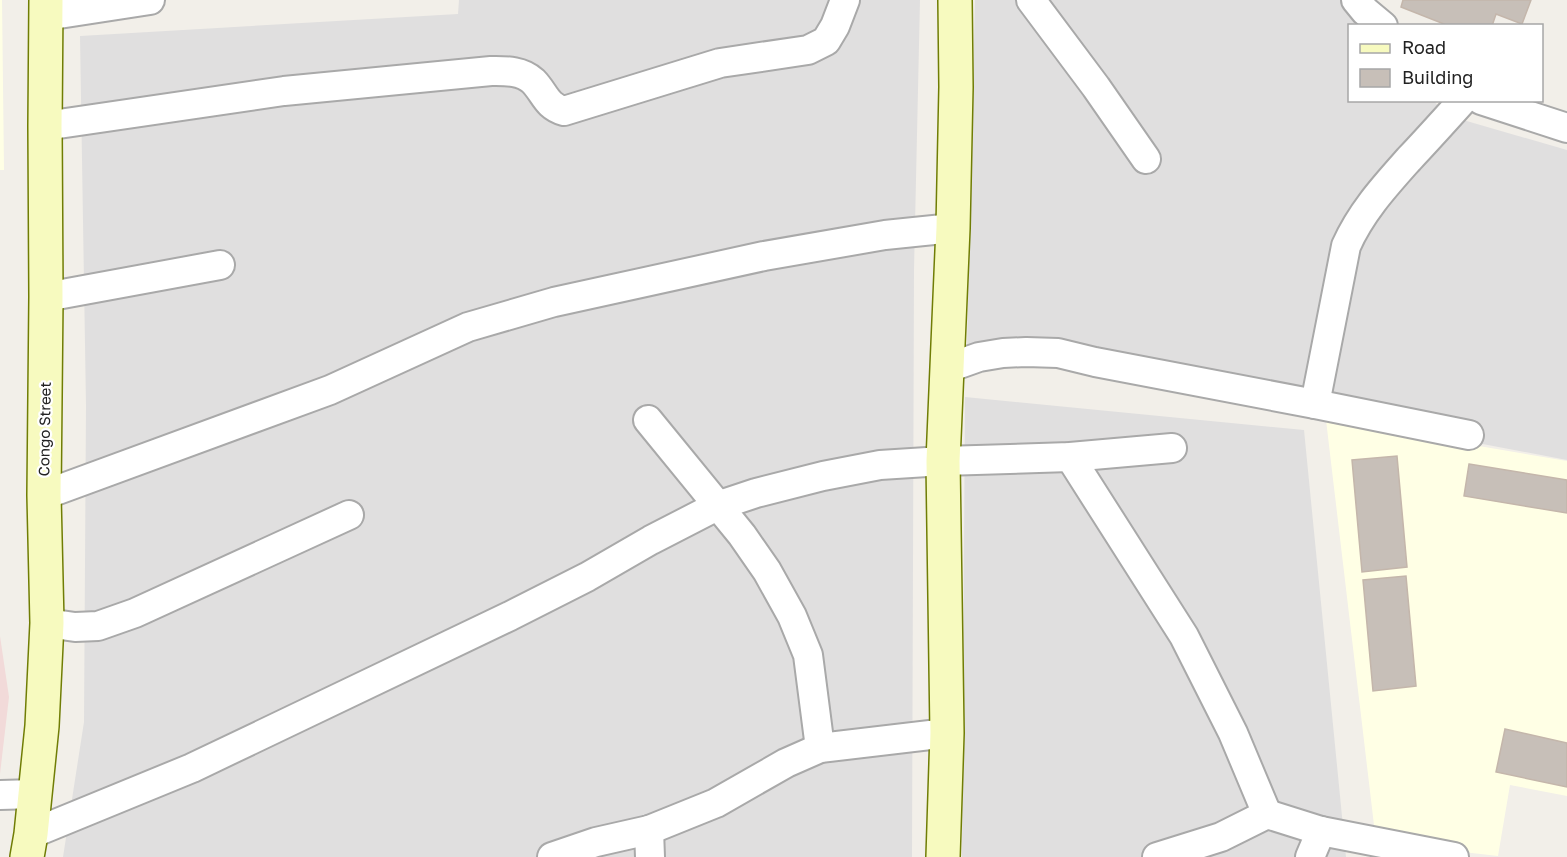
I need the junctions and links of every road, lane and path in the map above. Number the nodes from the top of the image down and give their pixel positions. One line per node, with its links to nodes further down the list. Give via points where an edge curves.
1 (150, 0): 6 (street)
2 (844, 0): 10 (street, via 826,41 808,50 720,63 564,111 555,109 532,80 513,71 491,71 284,91)
3 (955, 0): 13 (street)
4 (1031, 0): 12 (street)
5 (1356, 0): 7 (street)
6 (46, 8): 10 (street, Congo Street)
7 (1381, 24)
8 (1461, 102): 17 (street, via 1380,192 1352,232)
9 (1487, 102): 11 (street)
10 (45, 126): 15 (street, Congo Street)
11 (1567, 128)
12 (1146, 159)
13 (953, 228): 16 (street); 23 (street, via 885,235 764,256 554,302 468,327 330,390)
14 (220, 266): 15 (street)
15 (46, 297): 23 (street, Congo Street)
16 (948, 368): 17 (street, via 1002,353 1058,353); 22 (street)
17 (1315, 404): 19 (street)
18 (648, 420): 24 (street)
19 (1469, 435)
20 (1172, 448): 21 (street)
21 (1070, 457): 22 (street); 31 (street, via 1184,636 1233,733)
22 (943, 461): 24 (street, via 880,465 823,476); 27 (street)
23 (44, 495): 26 (street, Congo Street)
24 (717, 506): 28 (street, via 767,571 796,626 808,655); 34 (street, via 510,616)
25 (349, 516): 26 (street, via 135,613 98,626)
26 (46, 623): 29 (street, Congo Street)
27 (947, 733): 28 (street); 36 (street)
28 (820, 748): 33 (street, via 786,763)
29 (35, 794): 30 (street); 34 (street, Congo Street)
30 (0, 795)
31 (1267, 814): 32 (street); 37 (street, via 1221,837)
32 (1321, 831): 38 (street); 39 (street)
33 (649, 844): 35 (street, via 596,842)
34 (29, 845)
35 (552, 857)
36 (943, 857)
37 (1157, 857)
38 (1310, 857)
39 (1454, 857)

